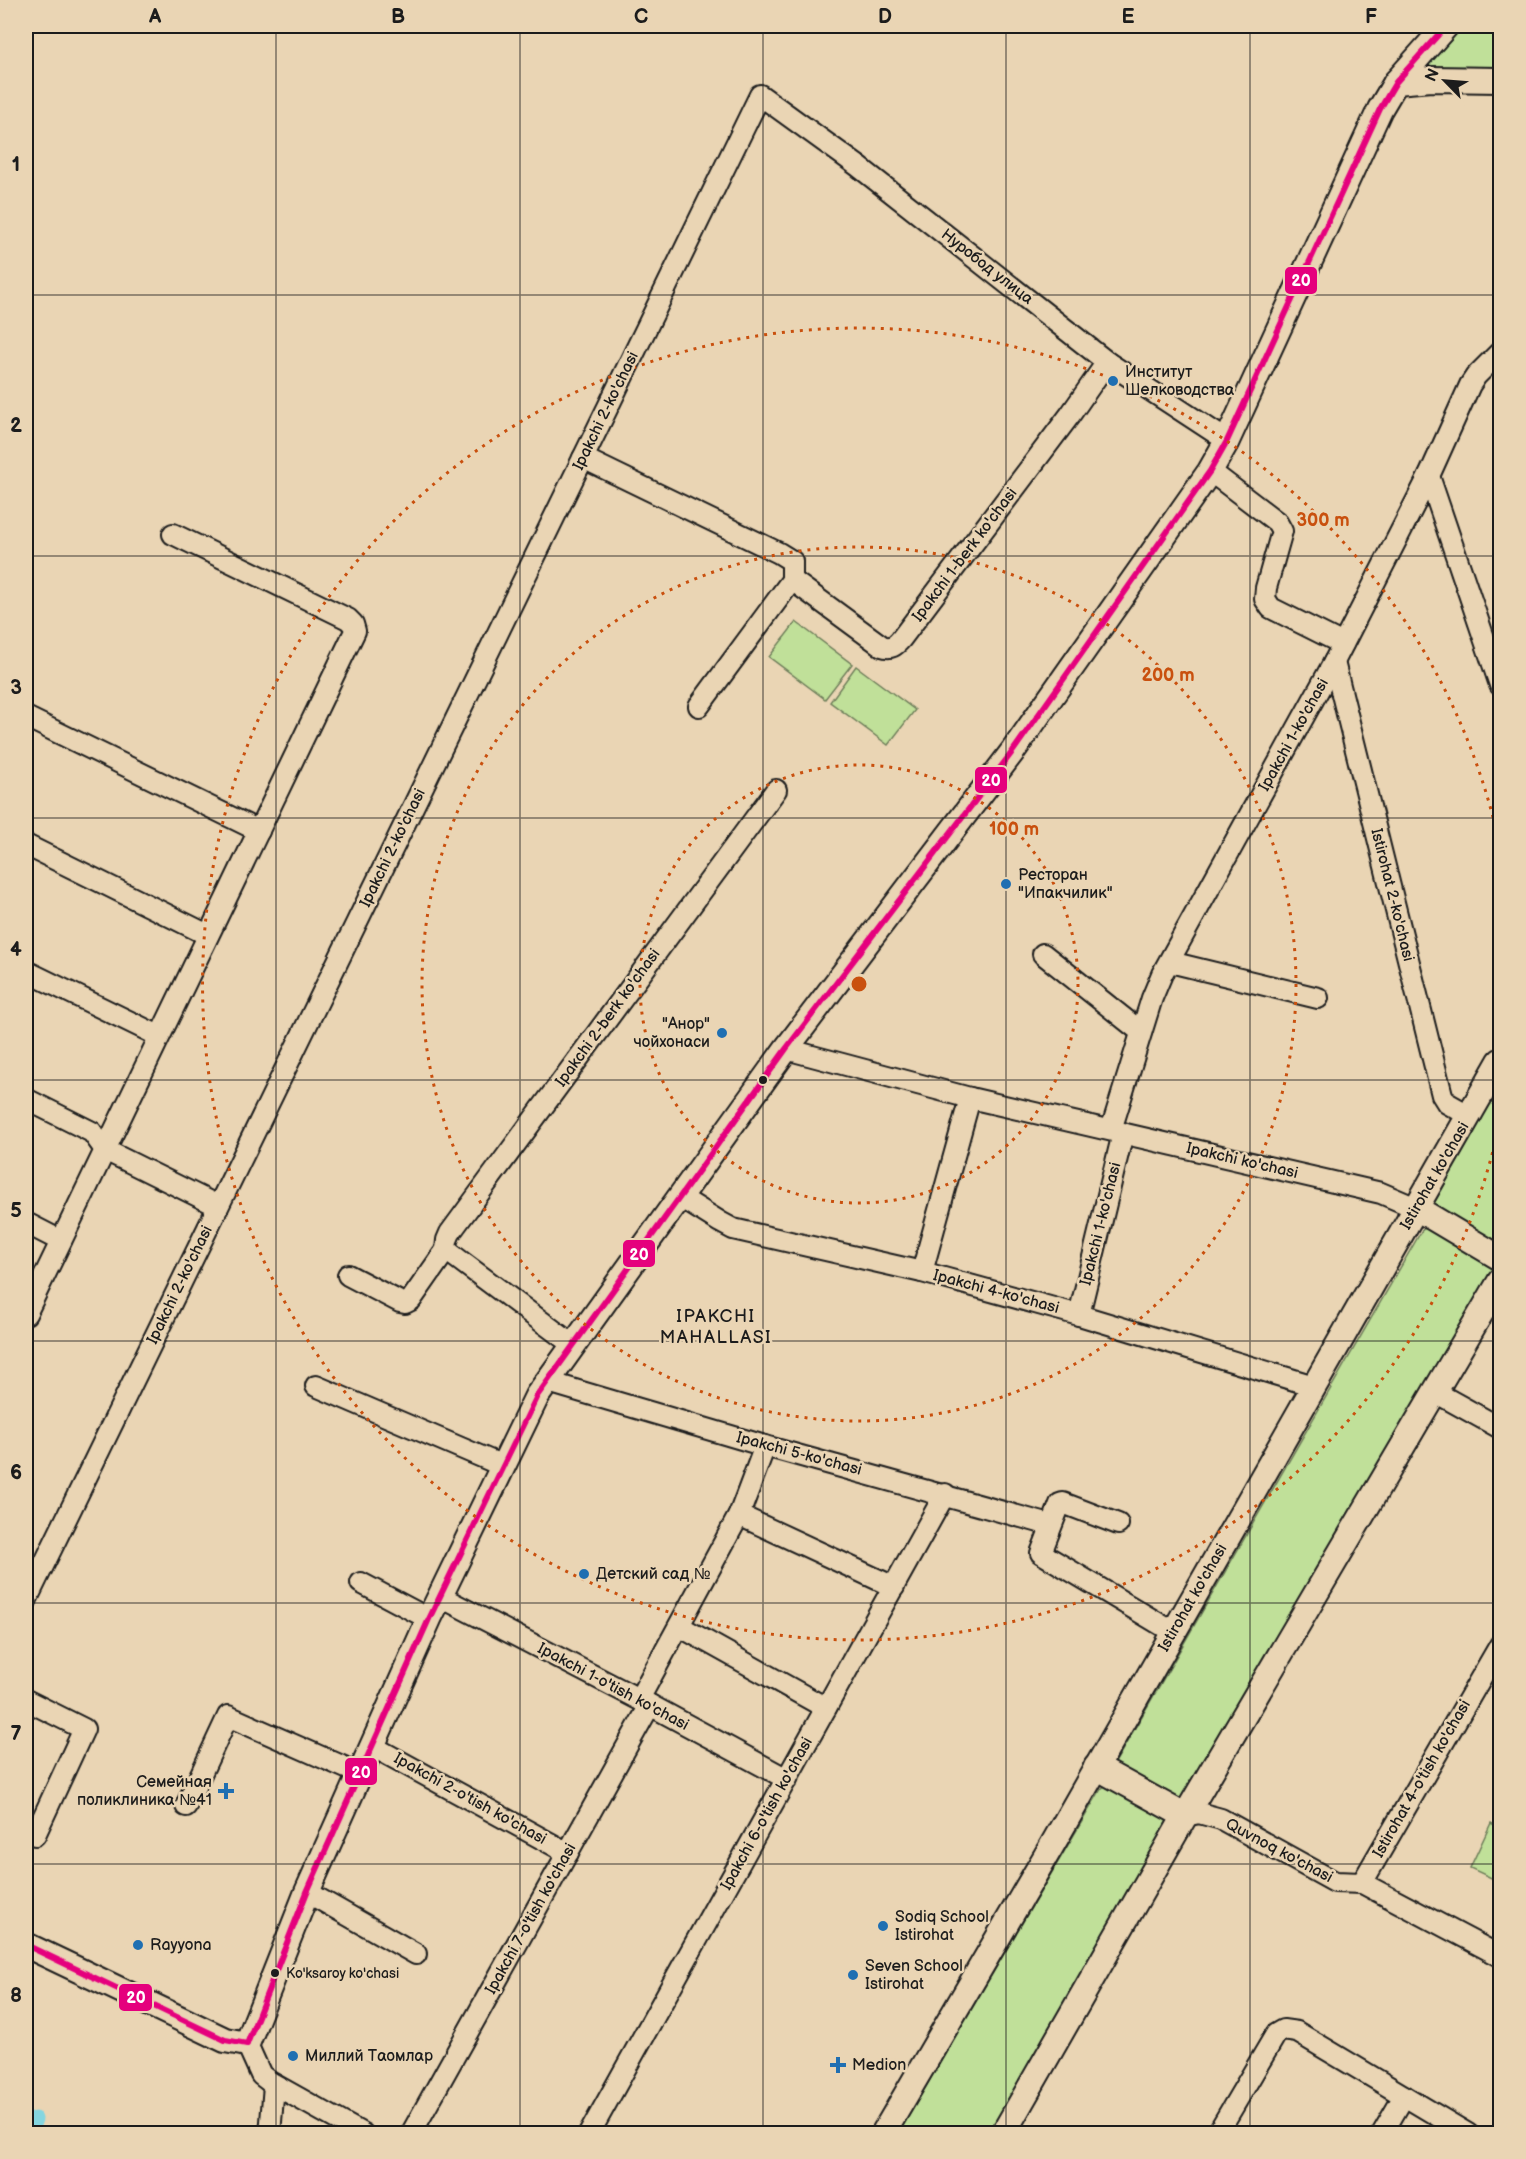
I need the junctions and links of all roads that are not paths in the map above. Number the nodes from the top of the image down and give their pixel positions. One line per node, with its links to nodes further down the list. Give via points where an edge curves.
1 (1446, 26): 3 (main road)
2 (1500, 80): 3 (main road)
3 (1396, 82): 9 (main road)
4 (760, 95): 6 (street, Нуробод улица, via 858,166); 8 (street, Ipakchi 2-ko'chasi)
5 (1500, 352): 10 (street, Ipakchi 1-ko'chasi, via 1470,385)
6 (1107, 362): 7 (street, Нуробод улица); 12 (street, Ipakchi 1-berk ko'chasi, via 895,646 882,646)
7 (1217, 434)
8 (583, 458): 12 (street, via 779,552 792,561); 36 (street, Ipakchi 2-ko'chasi)
9 (1210, 471): 13 (street, via 1277,522 1282,531 1266,588 1265,600 1271,608); 28 (main road, via 1013,751)
10 (1428, 476): 13 (street, Ipakchi 1-ko'chasi); 15 (street)
11 (172, 534): 19 (street, via 353,624 352,638)
12 (792, 580): 16 (street)
13 (1343, 644): 14 (street, Ipakchi 1-ko'chasi)
14 (1334, 662): 23 (street, Ipakchi 1-ko'chasi); 32 (street, Istirohat 2-ko'chasi, via 1442,1095 1447,1103)
15 (1500, 685)
16 (699, 706)
17 (26, 717): 19 (street)
18 (776, 790): 40 (street, Ipakchi 2-berk ko'chasi, via 450,1233)
19 (259, 831): 21 (street)
20 (26, 845): 21 (street)
21 (208, 935): 27 (street)
22 (1043, 954): 26 (street)
23 (1170, 962): 25 (street); 26 (street, Ipakchi 1-ko'chasi, via 1157,985)
24 (26, 971): 27 (street)
25 (1318, 998)
26 (1141, 1032): 33 (street, Ipakchi 1-ko'chasi)
27 (159, 1036): 34 (street)
28 (786, 1049): 30 (street, Ipakchi ko'chasi); 35 (main road)
29 (1500, 1061): 32 (main road, Istirohat ko'chasi)
30 (970, 1098): 33 (street, Ipakchi ko'chasi); 42 (street)
31 (26, 1099): 34 (street, via 92,1132)
32 (1470, 1116): 37 (main road, Istirohat ko'chasi)
33 (1117, 1132): 37 (street, Ipakchi ko'chasi, via 1381,1193); 46 (street, Ipakchi 1-ko'chasi)
34 (105, 1150): 36 (street); 39 (street)
35 (680, 1197): 42 (street, Ipakchi 4-ko'chasi, via 733,1229); 47 (main road)
36 (218, 1206): 62 (street, Ipakchi 2-ko'chasi)
37 (1416, 1208): 41 (main road); 50 (main road, Istirohat ko'chasi)
38 (26, 1223): 39 (street)
39 (61, 1241): 45 (street)
40 (446, 1250): 43 (street, Ipakchi 2-berk ko'chasi, via 405,1303); 47 (street)
41 (1500, 1258)
42 (922, 1272): 46 (street, Ipakchi 4-ko'chasi)
43 (348, 1275)
44 (1500, 1281): 51 (main road)
45 (26, 1314)
46 (1079, 1315): 50 (street, Ipakchi 4-ko'chasi)
47 (573, 1345): 48 (main road)
48 (548, 1382): 53 (street, Ipakchi 5-ko'chasi); 54 (main road, via 537,1396)
49 (316, 1386): 54 (street)
50 (1314, 1386): 65 (main road, Istirohat ko'chasi)
51 (1435, 1392): 52 (street); 75 (main road)
52 (1500, 1428)
53 (765, 1446): 55 (street, Ipakchi 5-ko'chasi); 56 (street, Ipakchi 7-o'tish ko'chasi)
54 (503, 1466): 61 (main road)
55 (945, 1494): 58 (street, Ipakchi 5-ko'chasi); 60 (street, Ipakchi 6-o'tish ko'chasi)
56 (739, 1515): 60 (street); 64 (street, Ipakchi 7-o'tish ko'chasi)
57 (1118, 1524): 58 (street, via 1063,1503)
58 (1050, 1525): 65 (street, via 1041,1552)
59 (361, 1583): 63 (street)
60 (894, 1587): 69 (street, Ipakchi 6-o'tish ko'chasi)
61 (439, 1596): 63 (main road); 68 (street, Ipakchi 1-o'tish ko'chasi)
62 (26, 1601)
63 (429, 1619): 70 (main road)
64 (679, 1626): 68 (street, Ipakchi 7-o'tish ko'chasi); 69 (street)
65 (1173, 1632): 71 (main road, Istirohat ko'chasi)
66 (1500, 1645): 78 (street, Istirohat 4-o'tish ko'chasi)
67 (26, 1700): 76 (street, via 84,1729)
68 (645, 1702): 73 (street, Ipakchi 1-o'tish ko'chasi); 77 (street, Ipakchi 7-o'tish ko'chasi)
69 (826, 1708): 73 (street, Ipakchi 6-o'tish ko'chasi)
70 (372, 1746): 72 (main road); 77 (street, Ipakchi 2-o'tish ko'chasi)
71 (1096, 1767): 75 (main road); 91 (main road, Istirohat ko'chasi)
72 (360, 1774): 74 (street, via 228,1716); 79 (main road)
73 (787, 1779): 90 (street, Ipakchi 6-o'tish ko'chasi)
74 (186, 1806)
75 (1185, 1816): 78 (street, Quvnoq ko'chasi, via 1199,1813 1215,1817 1335,1882); 92 (main road)
76 (35, 1834)
77 (568, 1853): 89 (street, Ipakchi 7-o'tish ko'chasi)
78 (1362, 1883): 82 (street, Quvnoq ko'chasi)
79 (307, 1892): 81 (street); 84 (main road)
80 (26, 1945): 84 (main road, via 225,2040)
81 (416, 1954)
82 (1500, 1956)
83 (26, 1959): 84 (main road, via 219,2049 227,2051)
84 (248, 2044): 85 (street, via 261,2075)
85 (274, 2085): 87 (street); 88 (street)
86 (1404, 2096): 93 (street, via 1297,2032 1283,2030 1276,2034); 94 (street); 95 (street)
87 (270, 2133)
88 (363, 2133)
89 (411, 2133)
90 (589, 2133)
91 (883, 2133)
92 (1004, 2133)
93 (1217, 2133)
94 (1382, 2133)
95 (1468, 2133)

